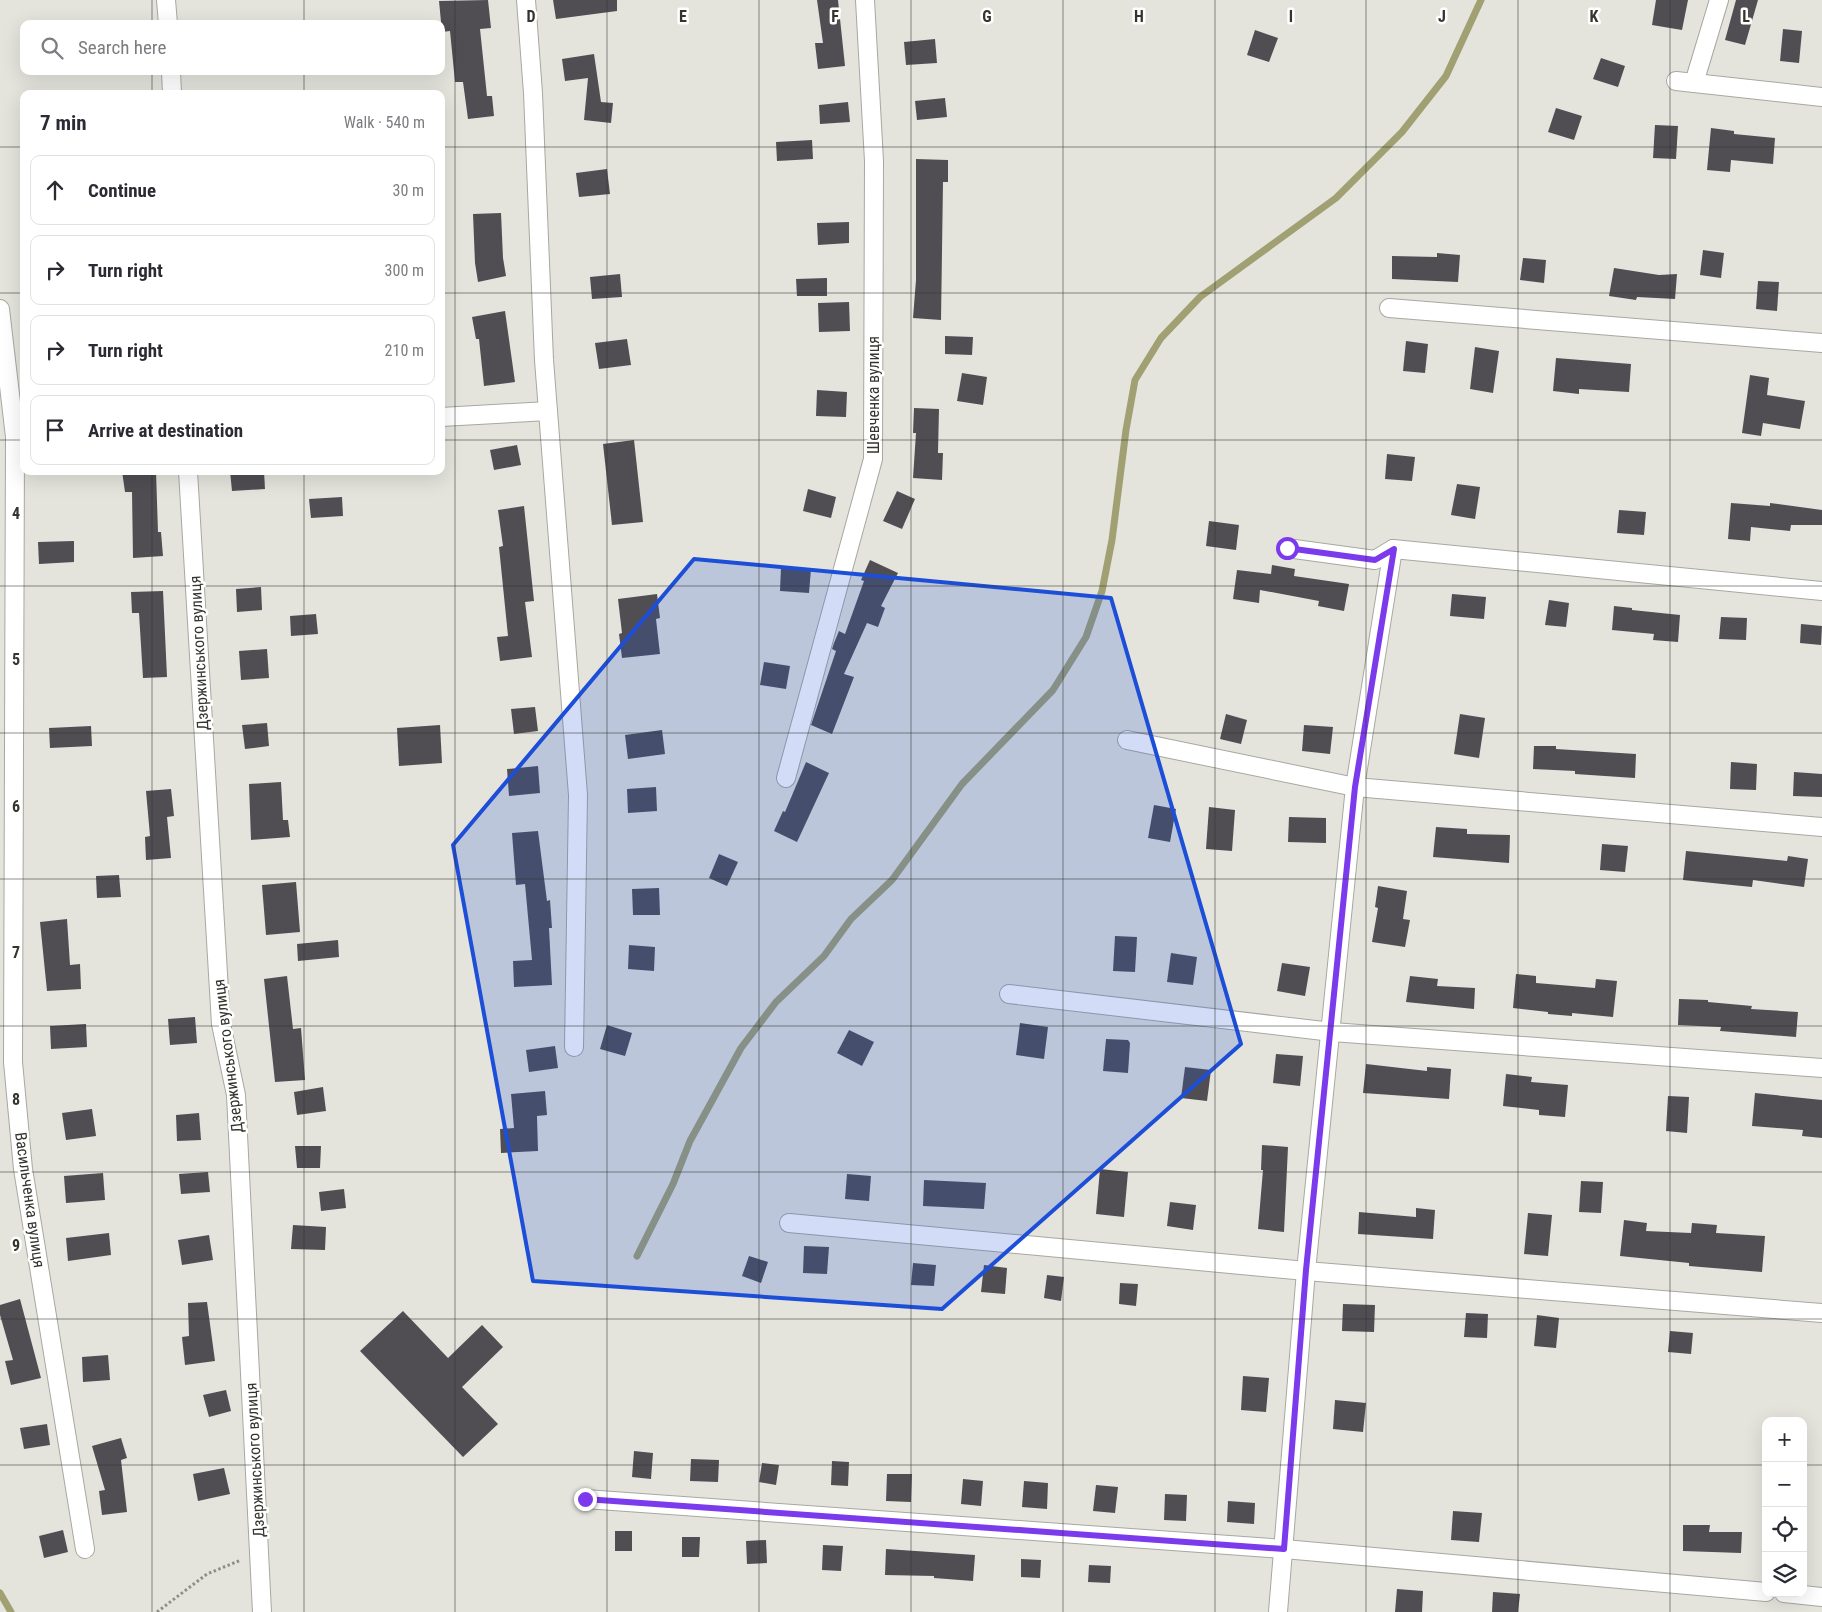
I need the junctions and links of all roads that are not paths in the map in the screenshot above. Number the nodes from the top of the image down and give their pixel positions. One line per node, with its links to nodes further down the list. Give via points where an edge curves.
1 (166, 0): 5 (street)
2 (526, 0): 12 (street)
3 (865, 0): 20 (street, Шевченка вулиця, via 874,161 873,459)
4 (1719, 0): 8 (street, via 1685,82)
5 (168, 20)
6 (171, 75): 7 (street)
7 (172, 90)
8 (1822, 97)
9 (1388, 308): 11 (street)
10 (0, 309): 14 (street, Васильченка вулиця)
11 (1822, 343)
12 (548, 411): 13 (street); 26 (street, via 578,795)
13 (445, 417)
14 (19, 447): 23 (street, Васильченка вулиця)
15 (188, 475): 37 (street, Дзержинського вулиця, via 221,1024 236,1095)
16 (1287, 548): 17 (street, via 1375,560)
17 (1394, 549): 18 (street); 21 (street)
18 (1822, 591)
19 (1127, 740): 21 (street)
20 (786, 778)
21 (1355, 787): 22 (street); 25 (street)
22 (1822, 827)
23 (7, 942): 32 (street, Васильченка вулиця, via 23,1169)
24 (1009, 994): 25 (street)
25 (1332, 1032): 27 (street); 29 (street)
26 (574, 1047)
27 (1822, 1068)
28 (788, 1223): 29 (street)
29 (1306, 1270): 30 (street); 33 (street)
30 (1822, 1313)
31 (585, 1499): 33 (street)
32 (86, 1549)
33 (1284, 1549): 34 (street); 38 (street)
34 (1762, 1592)
35 (1807, 1595): 36 (street)
36 (1822, 1597)
37 (262, 1612)
38 (1278, 1612)

